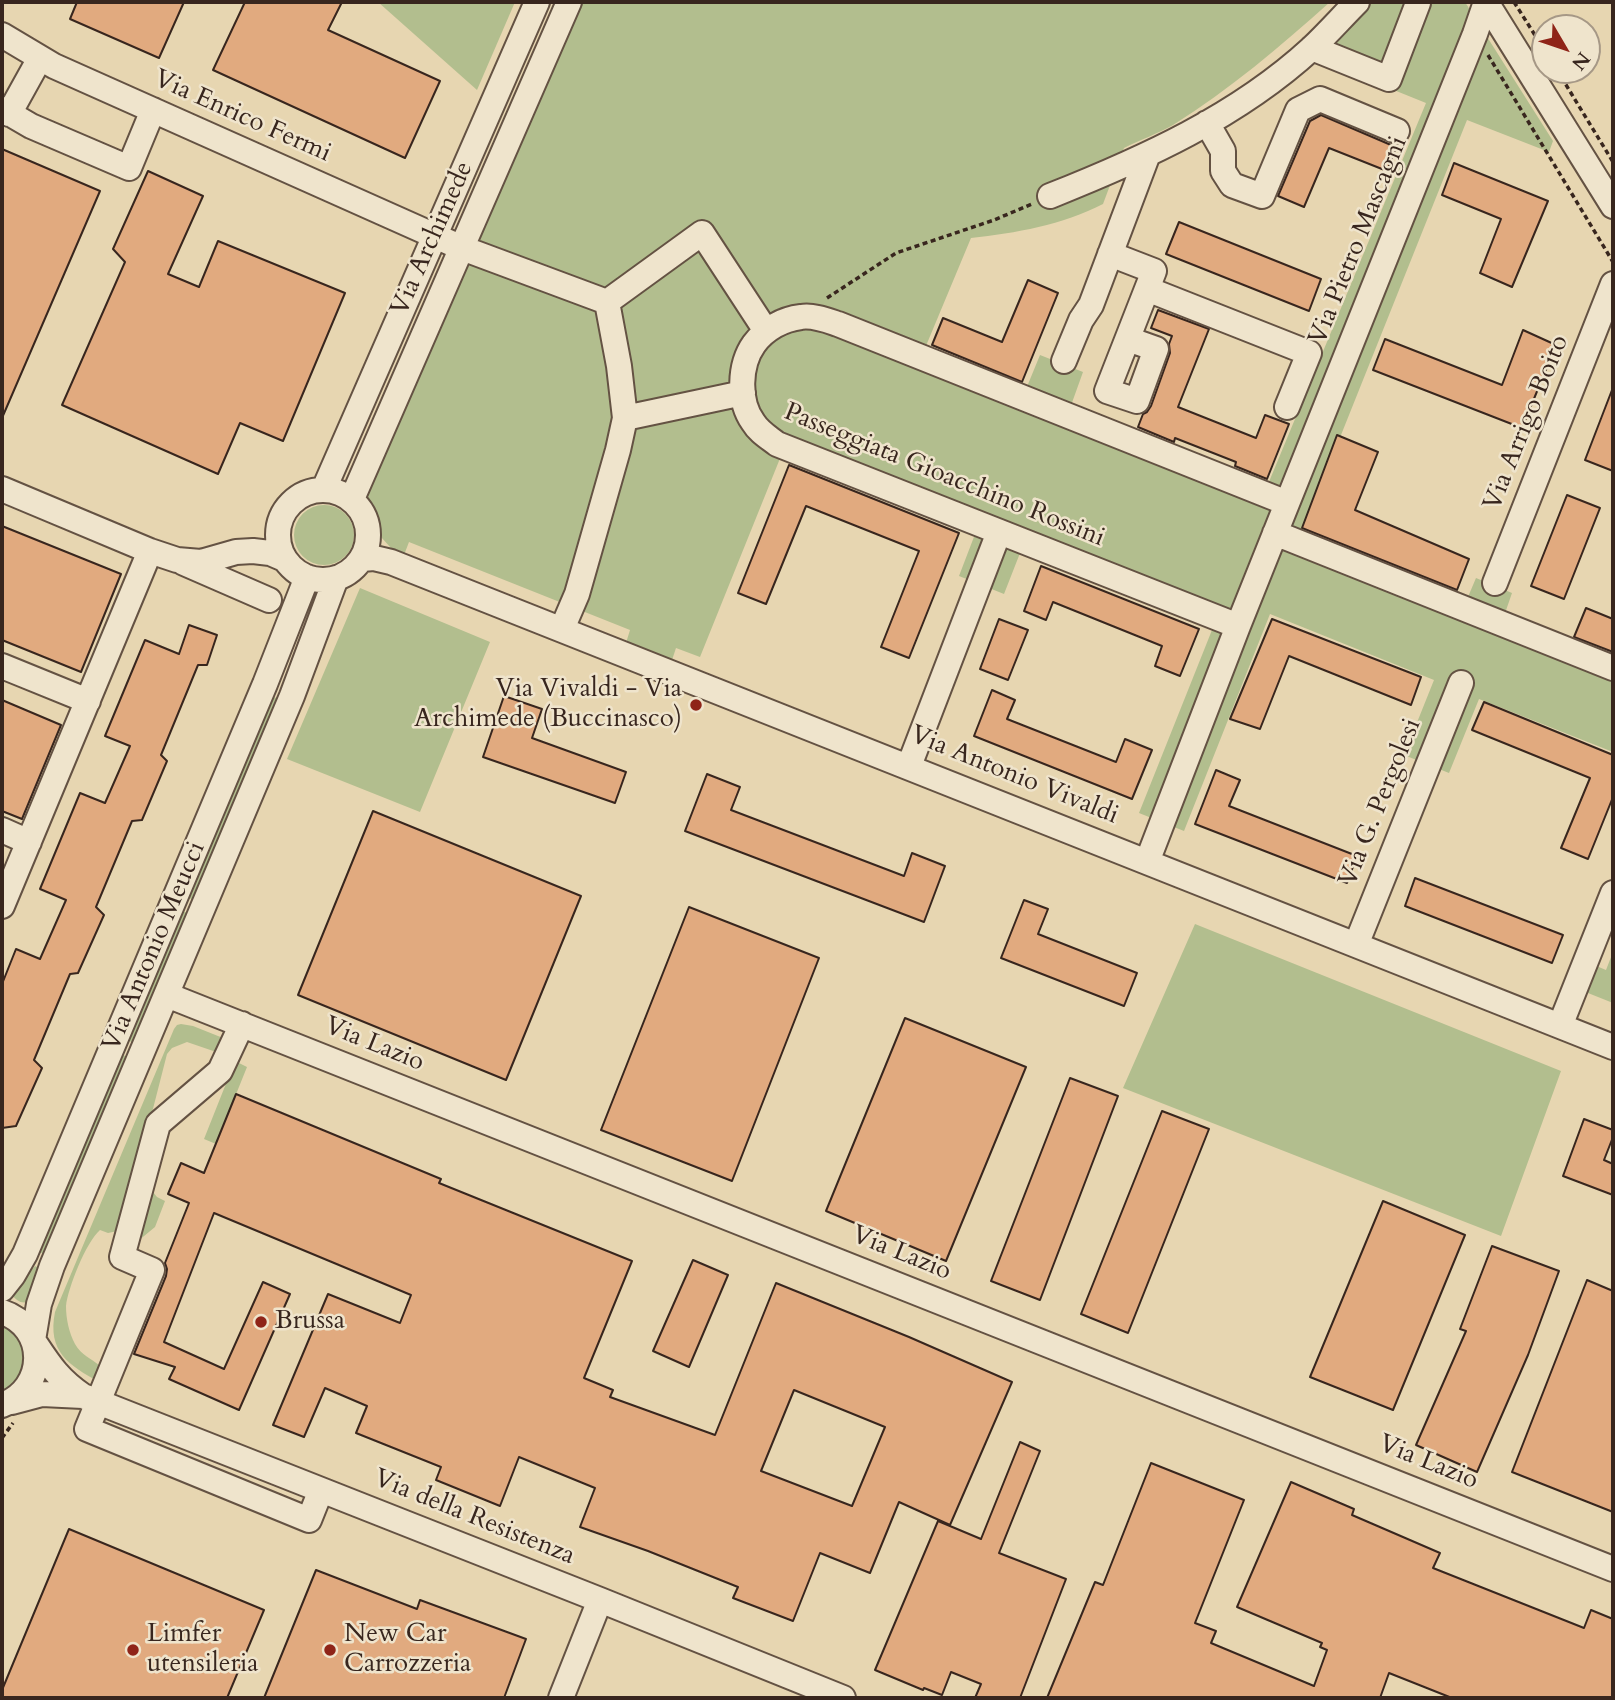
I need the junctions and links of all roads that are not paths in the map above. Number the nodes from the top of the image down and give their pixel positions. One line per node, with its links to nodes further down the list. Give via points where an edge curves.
1 (537, 2): 16 (street, Via Archimede)
2 (569, 2): 17 (street, Via Archimede)
3 (1357, 2): 7 (street)
4 (1486, 2): 15 (street); 31 (street, Via Pietro Mascagni)
5 (1418, 3): 7 (street, via 1389,79)
6 (2, 35): 8 (street, Via Enrico Fermi)
7 (1312, 48): 11 (street)
8 (40, 58): 9 (street, Via Enrico Fermi); 10 (street)
9 (153, 110): 10 (street, via 129,167); 16 (street, Via Enrico Fermi)
10 (6, 112)
11 (1208, 123): 12 (street, via 1223,151 1223,171 1232,185 1262,196 1298,110 1320,99); 13 (street)
12 (1397, 131)
13 (1148, 154): 14 (street); 18 (street)
14 (1050, 196)
15 (1613, 206)
16 (435, 236): 17 (street, Via Enrico Fermi); 29 (street, Via Archimede)
17 (462, 248): 21 (street, Via Enrico Fermi); 30 (street, Via Archimede)
18 (1111, 254): 20 (street, via 1154,271); 24 (street)
19 (1613, 284): 42 (street, Via Arrigo Boito)
20 (1147, 289): 23 (street); 26 (street, via 1309,353)
21 (607, 302): 22 (street, via 702,233); 27 (street)
22 (766, 331): 25 (street, Passeggiata Gioacchino Rossini, via 753,345 746,363); 31 (street, via 797,317 820,318)
23 (1128, 339)
24 (1064, 361)
25 (743, 393): 27 (street); 33 (street, Passeggiata Gioacchino Rossini, via 751,421 777,444)
26 (1287, 407)
27 (625, 418): 45 (street, via 577,594)
28 (2, 489): 36 (street)
29 (324, 489): 30 (street); 32 (street, via 297,498)
30 (352, 499): 35 (street, via 368,526)
31 (1287, 503): 34 (street)
32 (280, 521): 37 (street); 38 (street, via 279,547)
33 (999, 532): 44 (street, Passeggiata Gioacchino Rossini); 50 (street)
34 (1275, 533): 44 (street); 47 (street)
35 (365, 550): 41 (street, via 355,567); 45 (street, Via Antonio Vivaldi, via 374,548 391,562)
36 (150, 551): 39 (street); 49 (street)
37 (236, 552): 38 (street, via 270,553); 39 (street, via 201,562)
38 (284, 559): 40 (street)
39 (177, 560): 43 (street)
40 (307, 577): 41 (street); 61 (street, Via Antonio Meucci, via 25,1254)
41 (336, 578): 57 (street, Via Antonio Meucci, via 292,696)
42 (1496, 583)
43 (269, 600)
44 (1238, 626): 53 (street)
45 (562, 629): 50 (street, Via Antonio Vivaldi)
46 (2, 666): 49 (street)
47 (1613, 668)
48 (1461, 683): 56 (street, Via G. Pergolesi)
49 (88, 701): 52 (street)
50 (909, 766): 53 (street, Via Antonio Vivaldi)
51 (2, 830): 52 (street)
52 (29, 842): 55 (street)
53 (1147, 862): 56 (street, Via Antonio Vivaldi)
54 (1613, 893): 59 (street)
55 (2, 906)
56 (1356, 945): 59 (street, Via Antonio Vivaldi)
57 (167, 995): 58 (street, Via Lazio); 63 (street, Via Antonio Meucci, via 52,1266)
58 (242, 1024): 64 (street, via 220,1071 158,1124 122,1257 152,1270); 66 (street, Via Lazio)
59 (1560, 1026): 60 (street, Via Antonio Vivaldi)
60 (1613, 1047)
61 (2, 1289)
62 (2, 1312): 63 (street, Via della Resistenza, via 20,1321)
63 (33, 1340): 64 (street, Via della Resistenza, via 56,1374); 65 (street, Via Antonio Meucci, via 37,1359 33,1378)
64 (91, 1399): 65 (street, Via della Resistenza, via 42,1394); 67 (street, Via della Resistenza)
65 (5, 1407)
66 (1613, 1569)
67 (600, 1600): 68 (street); 69 (street, Via della Resistenza)
68 (561, 1698)
69 (843, 1698)

